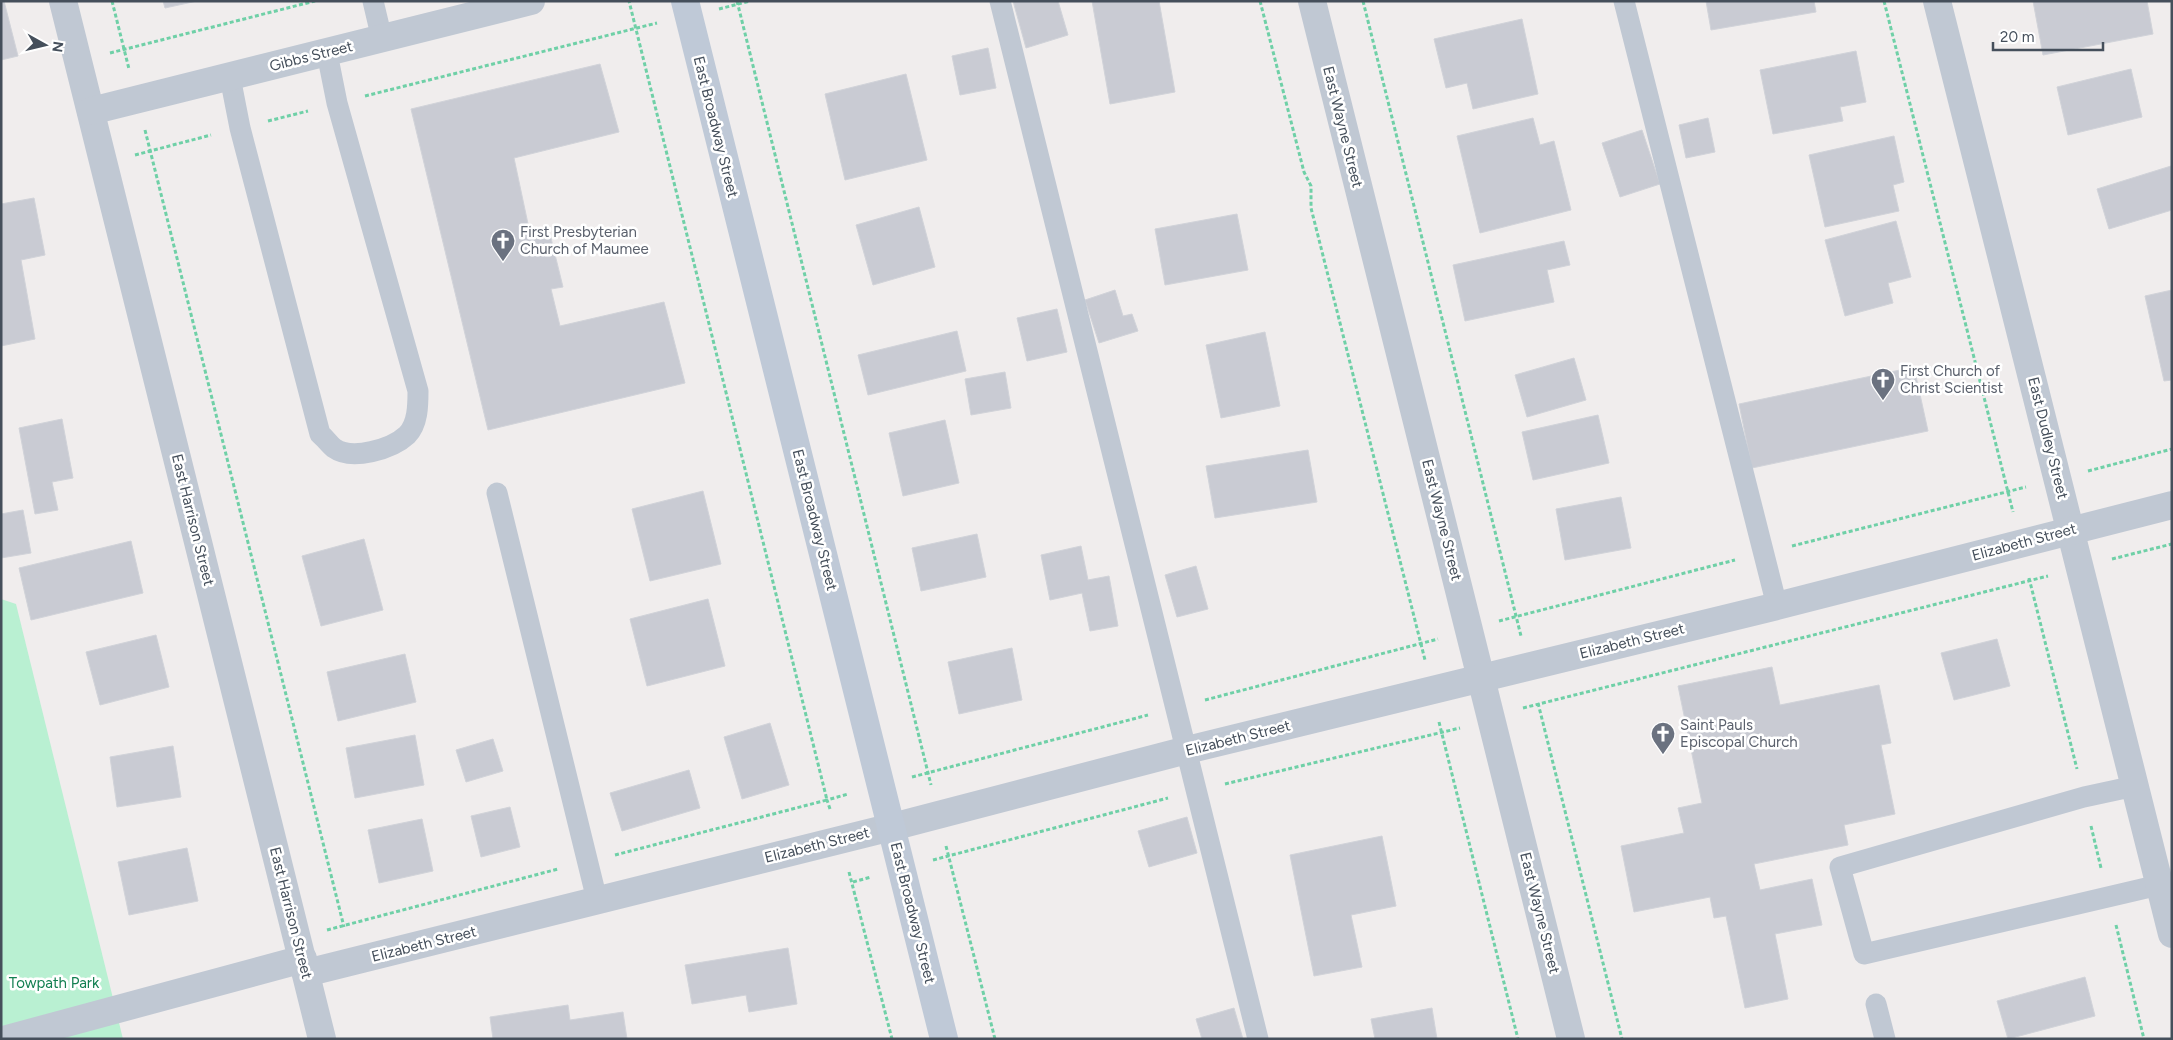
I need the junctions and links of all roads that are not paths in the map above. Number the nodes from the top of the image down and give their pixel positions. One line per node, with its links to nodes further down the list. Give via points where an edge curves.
1 (63, 1): 12 (street, East Harrison Street)
2 (373, 1): 9 (lane)
3 (531, 1): 9 (street, Gibbs Street)
4 (1000, 1): 18 (lane)
5 (1312, 1): 17 (street, East Wayne Street)
6 (1624, 1): 16 (lane)
7 (1937, 1): 15 (street, East Dudley Street)
8 (686, 9): 20 (street, East Broadway Street)
9 (382, 39): 10 (street, Gibbs Street)
10 (327, 52): 11 (street, Gibbs Street); 11 (lane, via 337,104 418,391 418,411 407,434 378,451 353,454 335,449 320,434 240,128)
11 (230, 77): 12 (street, Gibbs Street)
12 (91, 111): 24 (street, East Harrison Street)
13 (497, 493): 22 (lane)
14 (2172, 505): 15 (street, Elizabeth Street)
15 (2071, 530): 16 (street, Elizabeth Street); 19 (street, East Dudley Street)
16 (1777, 606): 17 (street, Elizabeth Street)
17 (1481, 678): 18 (street, Elizabeth Street); 30 (street, East Wayne Street)
18 (1187, 750): 20 (street, Elizabeth Street); 29 (lane)
19 (2135, 786): 21 (street, East Dudley Street); 21 (lane, via 2084,797 1840,868 1864,954)
20 (892, 827): 22 (street, Elizabeth Street); 28 (street, East Broadway Street)
21 (2160, 885): 23 (street, East Dudley Street)
22 (597, 900): 24 (street, Elizabeth Street, via 353,961)
23 (2172, 934)
24 (302, 957): 26 (street, Elizabeth Street); 27 (street, East Harrison Street)
25 (1876, 1004): 31 (lane)
26 (7, 1039)
27 (322, 1039)
28 (944, 1039)
29 (1258, 1039)
30 (1571, 1039)
31 (1885, 1039)

